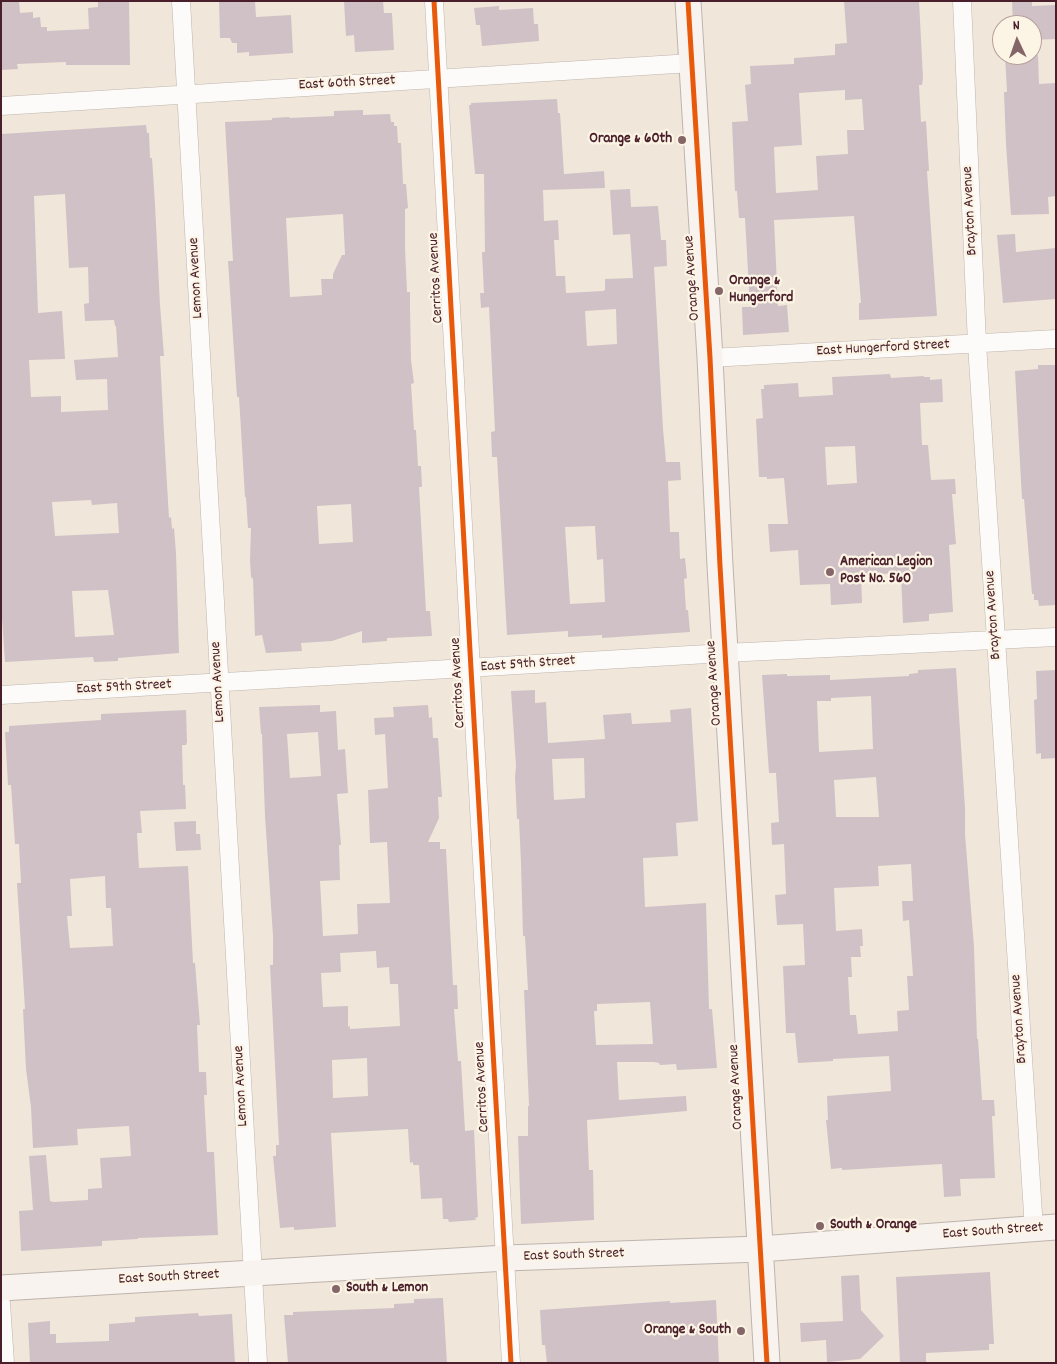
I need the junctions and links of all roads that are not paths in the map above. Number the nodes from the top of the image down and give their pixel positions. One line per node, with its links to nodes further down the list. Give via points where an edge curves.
1 (181, 1): 7 (street, Lemon Avenue)
2 (434, 1): 6 (street, Cerritos Avenue)
3 (688, 1): 5 (street, Orange Avenue)
4 (962, 1): 10 (street, Brayton Avenue)
5 (692, 64): 6 (street, East 60th Street); 11 (street, Orange Avenue)
6 (439, 79): 7 (street, East 60th Street); 15 (street, Cerritos Avenue)
7 (187, 95): 8 (street, East 60th Street); 16 (street, Lemon Avenue)
8 (1, 106)
9 (1056, 339): 10 (street, East Hungerford Street)
10 (977, 344): 11 (street, East Hungerford Street); 13 (street, Brayton Avenue)
11 (710, 358): 14 (street, Orange Avenue)
12 (1056, 637): 13 (street, East 59th Street)
13 (996, 641): 14 (street, East 59th Street); 18 (street, Brayton Avenue)
14 (725, 653): 15 (street, East 59th Street); 19 (street, Orange Avenue)
15 (471, 668): 16 (street, East 59th Street); 20 (street, Cerritos Avenue)
16 (219, 682): 17 (street, East 59th Street); 21 (street, Lemon Avenue)
17 (1, 695)
18 (1045, 1228): 19 (street, East South Street)
19 (760, 1249): 20 (street, East South Street); 27 (street, Orange Avenue)
20 (506, 1258): 21 (street, East South Street); 26 (street, Cerritos Avenue)
21 (252, 1274): 22 (street, East South Street); 25 (street, Lemon Avenue)
22 (1, 1288)
23 (1, 1303): 24 (street)
24 (5, 1363)
25 (258, 1363)
26 (511, 1363)
27 (767, 1363)

